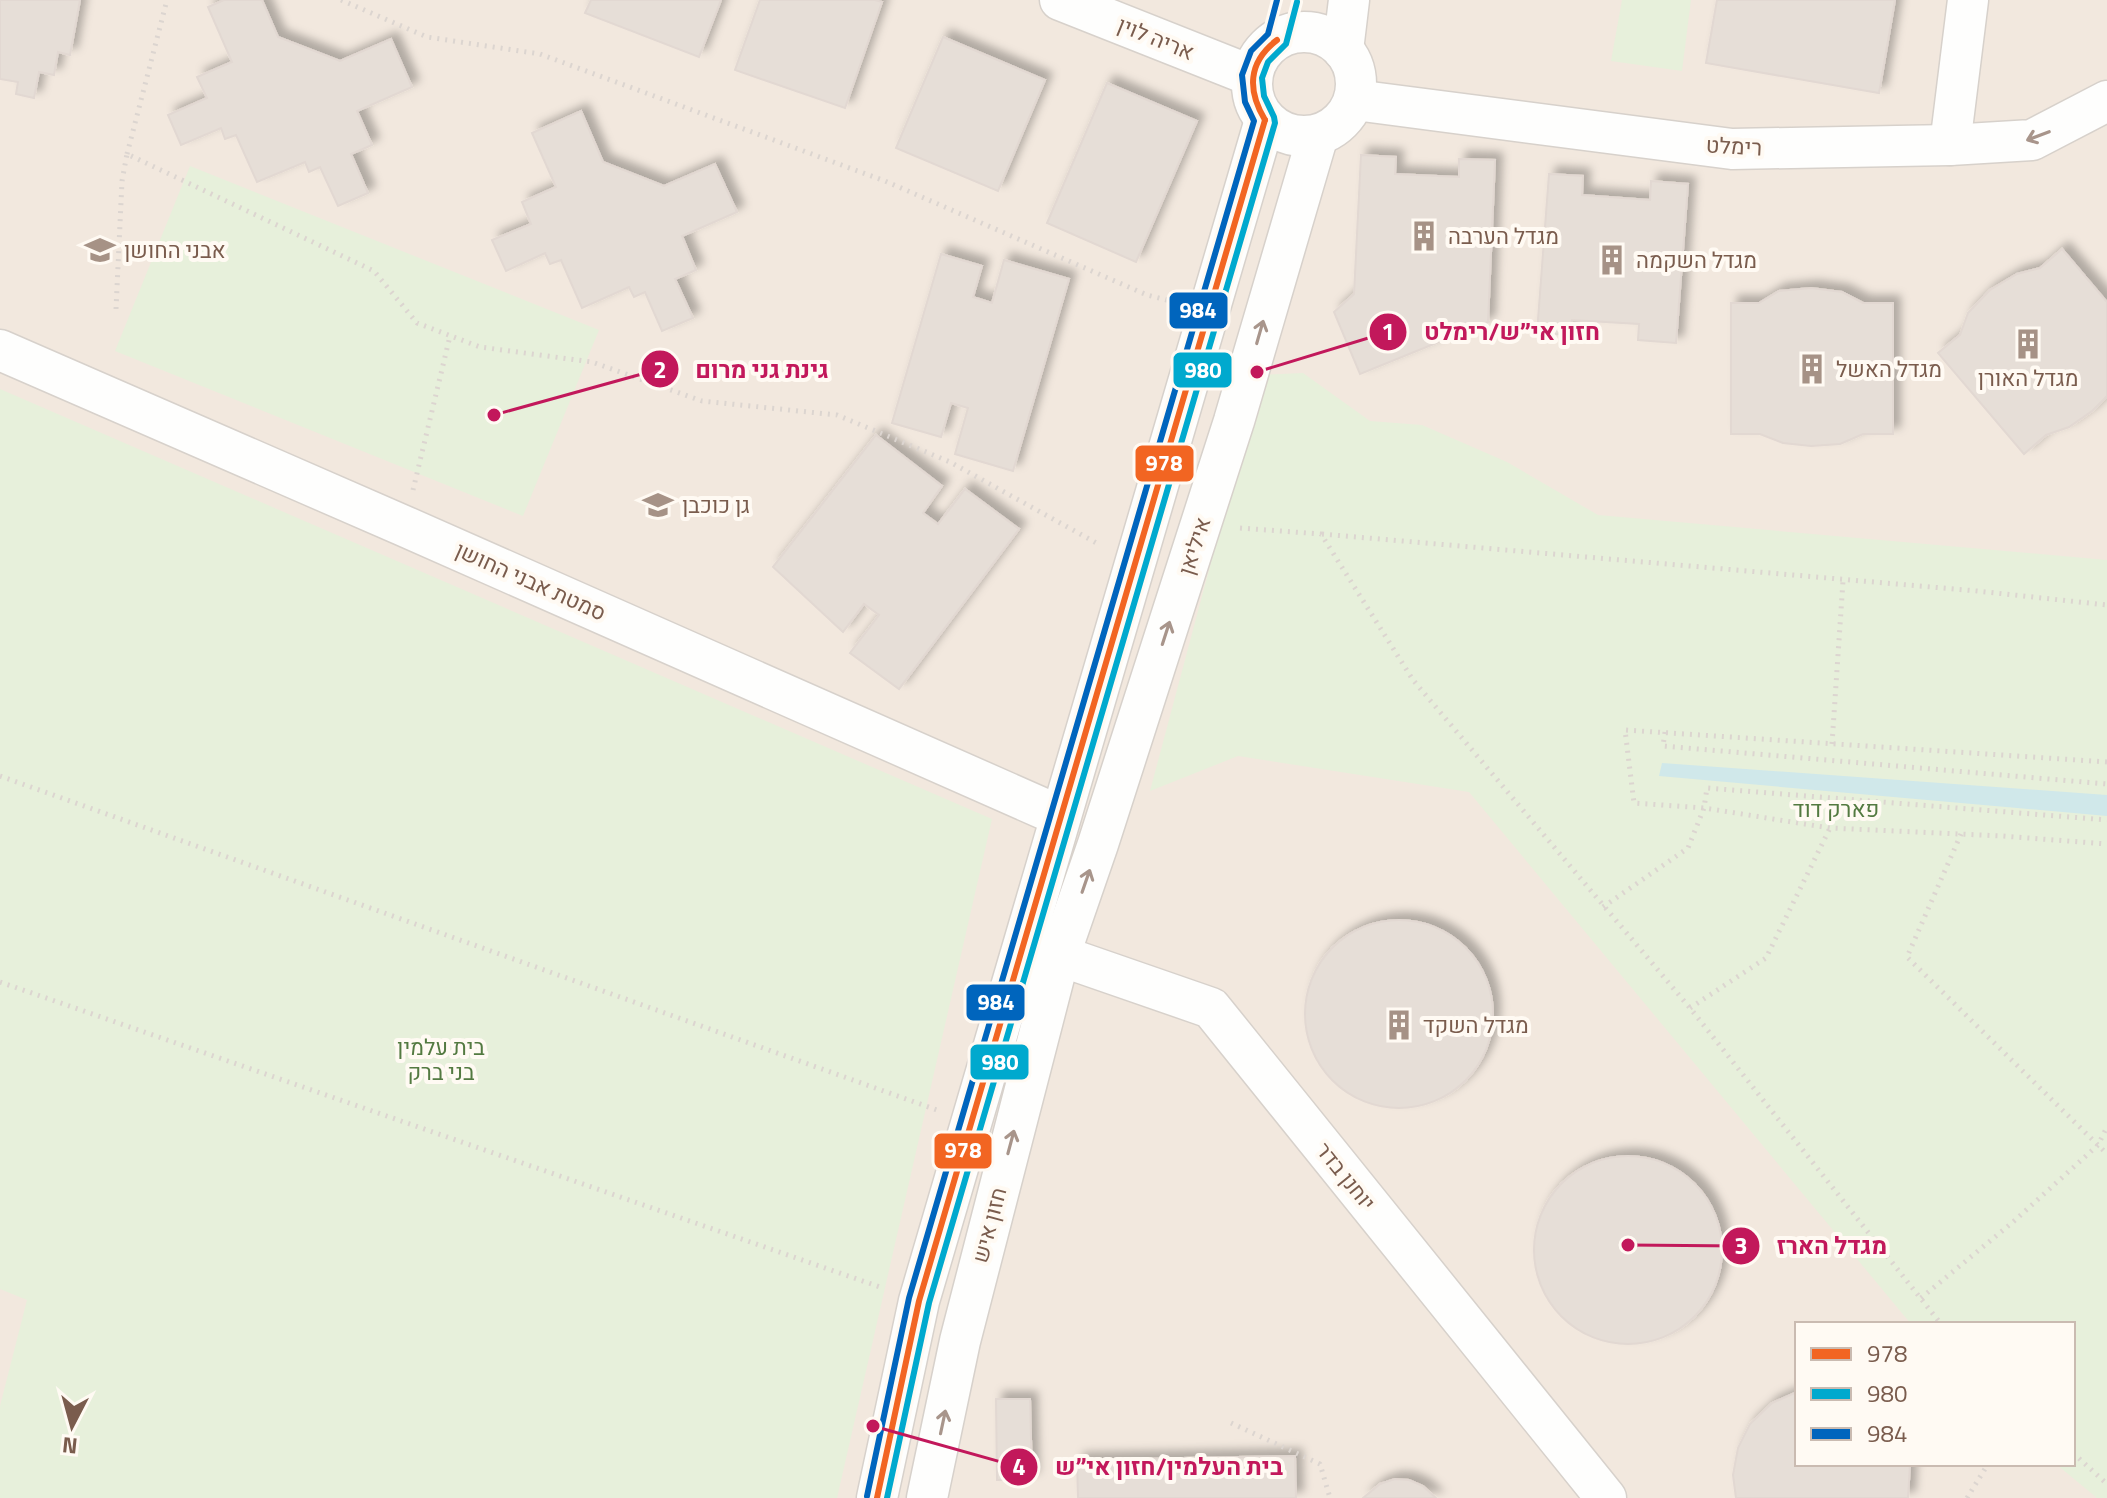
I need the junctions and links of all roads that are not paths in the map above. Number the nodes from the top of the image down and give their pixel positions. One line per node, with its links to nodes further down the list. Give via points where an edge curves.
1 (1060, 0): 7 (street, אריה לוין)
2 (1287, 0): 5 (street)
3 (1349, 0): 6 (street)
4 (1968, 0): 12 (street)
5 (1277, 40): 6 (street, via 1311,32); 7 (street, via 1257,59)
6 (1343, 50): 8 (street, via 1355,69)
7 (1252, 76): 10 (street, via 1256,107)
8 (1355, 100): 11 (street, via 1334,128); 12 (street, רימלט, via 1732,149)
9 (2107, 101): 12 (street, רימלט, one-way to 12, via 2032,140)
10 (1265, 120): 11 (street, via 1290,135); 14 (street)
11 (1318, 135): 15 (street, איליאן, one-way to 11, via 1103,830)
12 (1950, 145)
13 (0, 350): 14 (street, סמטת אבני החושן)
14 (1060, 816): 15 (street)
15 (1042, 949): 16 (street, חזון איש, via 971,1122 919,1301); 17 (street, חזון איש, one-way to 15); 18 (street, יוחנן בדר, via 1211,1008)
16 (877, 1498)
17 (927, 1498)
18 (1606, 1498)

